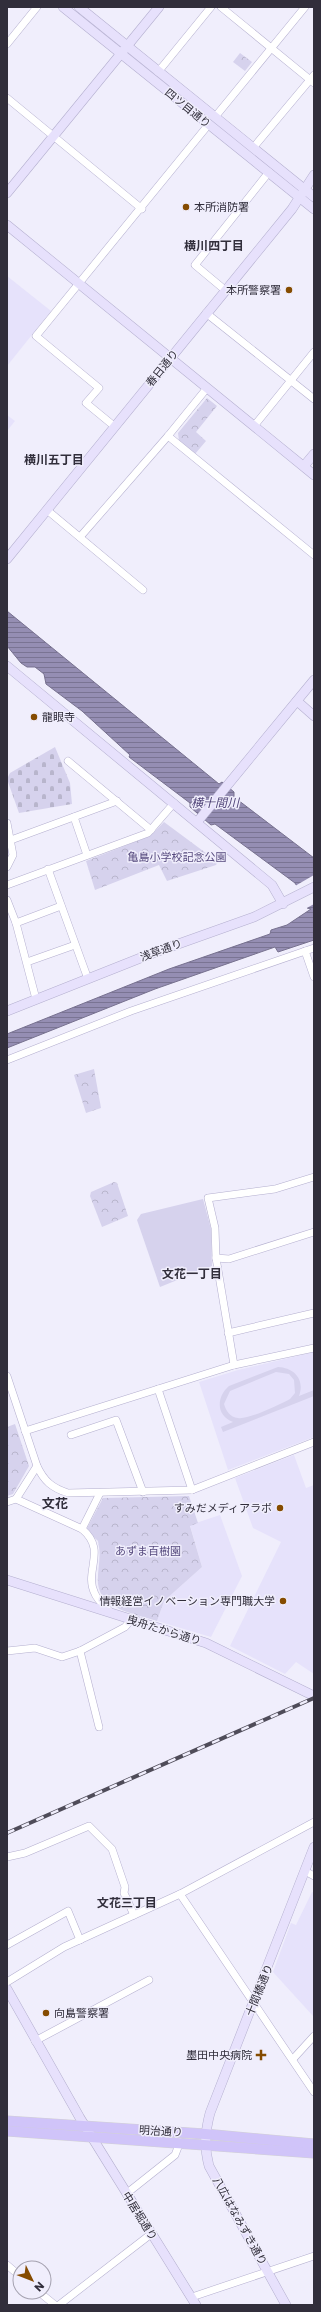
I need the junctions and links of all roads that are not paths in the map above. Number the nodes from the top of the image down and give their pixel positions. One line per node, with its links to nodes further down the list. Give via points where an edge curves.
1 (37, 7): 8 (street)
2 (63, 7): 11 (street, 四ツ目通り)
3 (79, 7): 9 (street, 四ツ目通り)
4 (159, 7): 9 (street)
5 (211, 7): 12 (street)
6 (221, 7): 10 (street)
7 (305, 7): 10 (street)
8 (7, 44)
9 (127, 46): 11 (street); 12 (street, 四ツ目通り)
10 (271, 48): 13 (street); 15 (street)
11 (121, 54): 15 (street, 四ツ目通り); 16 (street)
12 (158, 72): 15 (street, 四ツ目通り)
13 (313, 79): 17 (street)
14 (7, 98): 16 (street)
15 (212, 121): 17 (street, 四ツ目通り); 18 (street, 四ツ目通り); 24 (street)
16 (54, 136): 21 (street); 24 (street)
17 (253, 148): 20 (street, 四ツ目通り)
18 (269, 172): 22 (street, 四ツ目通り); 28 (street, via 195,265)
19 (314, 175): 20 (street, 春日通り)
20 (305, 189): 22 (street, 春日通り); 23 (street, 四ツ目通り)
21 (7, 193)
22 (299, 197): 25 (street, 四ツ目通り); 28 (street, 春日通り)
23 (314, 197)
24 (142, 209): 27 (street)
25 (314, 209)
26 (7, 225): 27 (street)
27 (80, 284): 31 (street); 35 (street, via 36,336 99,388 86,403)
28 (225, 290): 29 (street, 春日通り)
29 (206, 313): 31 (street, 春日通り); 32 (street)
30 (314, 352): 32 (street)
31 (170, 358): 33 (street); 35 (street, 春日通り)
32 (291, 381): 34 (street); 36 (street)
33 (207, 388): 36 (street); 37 (street)
34 (314, 399)
35 (114, 426): 41 (street, 春日通り)
36 (254, 426): 39 (street)
37 (168, 436): 42 (street); 43 (street)
38 (314, 454): 39 (street)
39 (304, 466): 40 (street)
40 (314, 475)
41 (47, 510): 42 (street); 44 (street, 春日通り)
42 (80, 537): 45 (street)
43 (314, 555)
44 (7, 559)
45 (143, 590)
46 (7, 666): 52 (street)
47 (314, 680): 48 (street)
48 (297, 701): 49 (street); 54 (street)
49 (314, 716)
50 (68, 761): 51 (street)
51 (117, 801): 53 (street); 56 (street)
52 (174, 803): 54 (street); 56 (street)
53 (74, 817): 57 (street); 58 (street)
54 (199, 820): 64 (street, via 272,885)
55 (7, 823): 57 (street)
56 (151, 830): 58 (street)
57 (11, 840): 59 (street, via 13,855)
58 (87, 855): 60 (street)
59 (7, 867)
60 (48, 870): 61 (street); 65 (street)
61 (7, 885)
62 (314, 887): 64 (street, 浅草通り)
63 (7, 900): 66 (street)
64 (283, 904): 72 (street, 浅草通り)
65 (61, 906): 66 (street); 67 (street)
66 (16, 923): 70 (street)
67 (75, 945): 70 (street); 72 (street)
68 (314, 948): 69 (street)
69 (305, 951): 71 (street); 75 (street, via 138,1008)
70 (27, 962): 73 (street)
71 (314, 977)
72 (88, 979): 73 (street, 浅草通り)
73 (36, 999): 74 (street, 浅草通り)
74 (7, 1011)
75 (7, 1060)
76 (314, 1177): 78 (street, via 275,1189 208,1198 215,1228)
77 (314, 1232): 78 (street, via 229,1259)
78 (216, 1258): 80 (street)
79 (314, 1313): 80 (street)
80 (228, 1333): 82 (street)
81 (314, 1348): 82 (street)
82 (234, 1365): 84 (street)
83 (7, 1376): 85 (street)
84 (158, 1389): 85 (street); 89 (street)
85 (25, 1430): 88 (street)
86 (71, 1435): 90 (street, via 116,1420)
87 (314, 1442): 89 (street)
88 (37, 1466): 91 (street, via 43,1479 61,1491); 92 (street)
89 (192, 1490): 90 (street)
90 (143, 1492): 91 (street)
91 (100, 1493): 94 (street)
92 (16, 1499): 93 (street); 94 (street)
93 (7, 1502)
94 (82, 1529): 96 (street, via 90,1536 95,1546 95,1593)
95 (7, 1580): 96 (street, 曳舟たから通り)
96 (111, 1613): 97 (street, 曳舟たから通り)
97 (131, 1620): 99 (street, via 130,1624); 100 (street, 曳舟たから通り, via 206,1643)
98 (7, 1651): 99 (street, via 35,1648 62,1657)
99 (80, 1651): 101 (street)
100 (312, 1693)
101 (99, 1727)
102 (314, 1822): 107 (street)
103 (314, 1847): 105 (street, 十間橋通り)
104 (7, 1857): 108 (street, via 25,1853 89,1826 112,1849 125,1887 124,1893)
105 (305, 1870): 106 (street); 114 (street, 十間橋通り)
106 (314, 1876)
107 (180, 1894): 108 (street); 114 (street)
108 (134, 1916): 109 (street)
109 (80, 1940): 110 (street, via 68,1911); 112 (street)
110 (7, 1945)
111 (149, 1980): 116 (street)
112 (7, 1982)
113 (7, 1989): 116 (street, 中居堀通り)
114 (254, 2003): 117 (street); 123 (street, 十間橋通り, via 210,2113)
115 (314, 2036): 117 (street)
116 (35, 2041): 120 (street, 中居堀通り)
117 (293, 2060): 118 (street)
118 (314, 2092)
119 (7, 2122): 120 (main road, 明治通り)
120 (86, 2126): 122 (street, 中居堀通り); 123 (main road, 明治通り)
121 (7, 2131): 122 (main road, 明治通り)
122 (92, 2136): 124 (main road, 明治通り); 127 (street, 中居堀通り)
123 (205, 2139): 124 (main road, 明治通り); 125 (main road, 明治通り); 126 (main road, 明治通り); 130 (street, 八広はなみずき通り, via 209,2166)
124 (180, 2142): 127 (street, via 175,2154)
125 (314, 2144)
126 (314, 2153)
127 (126, 2194): 128 (street, 中居堀通り)
128 (151, 2234): 131 (street, 中居堀通り); 132 (street)
129 (314, 2256): 130 (street)
130 (268, 2272): 131 (street); 133 (street, 八広はなみずき通り)
131 (194, 2301)
132 (59, 2305)
133 (286, 2305)

